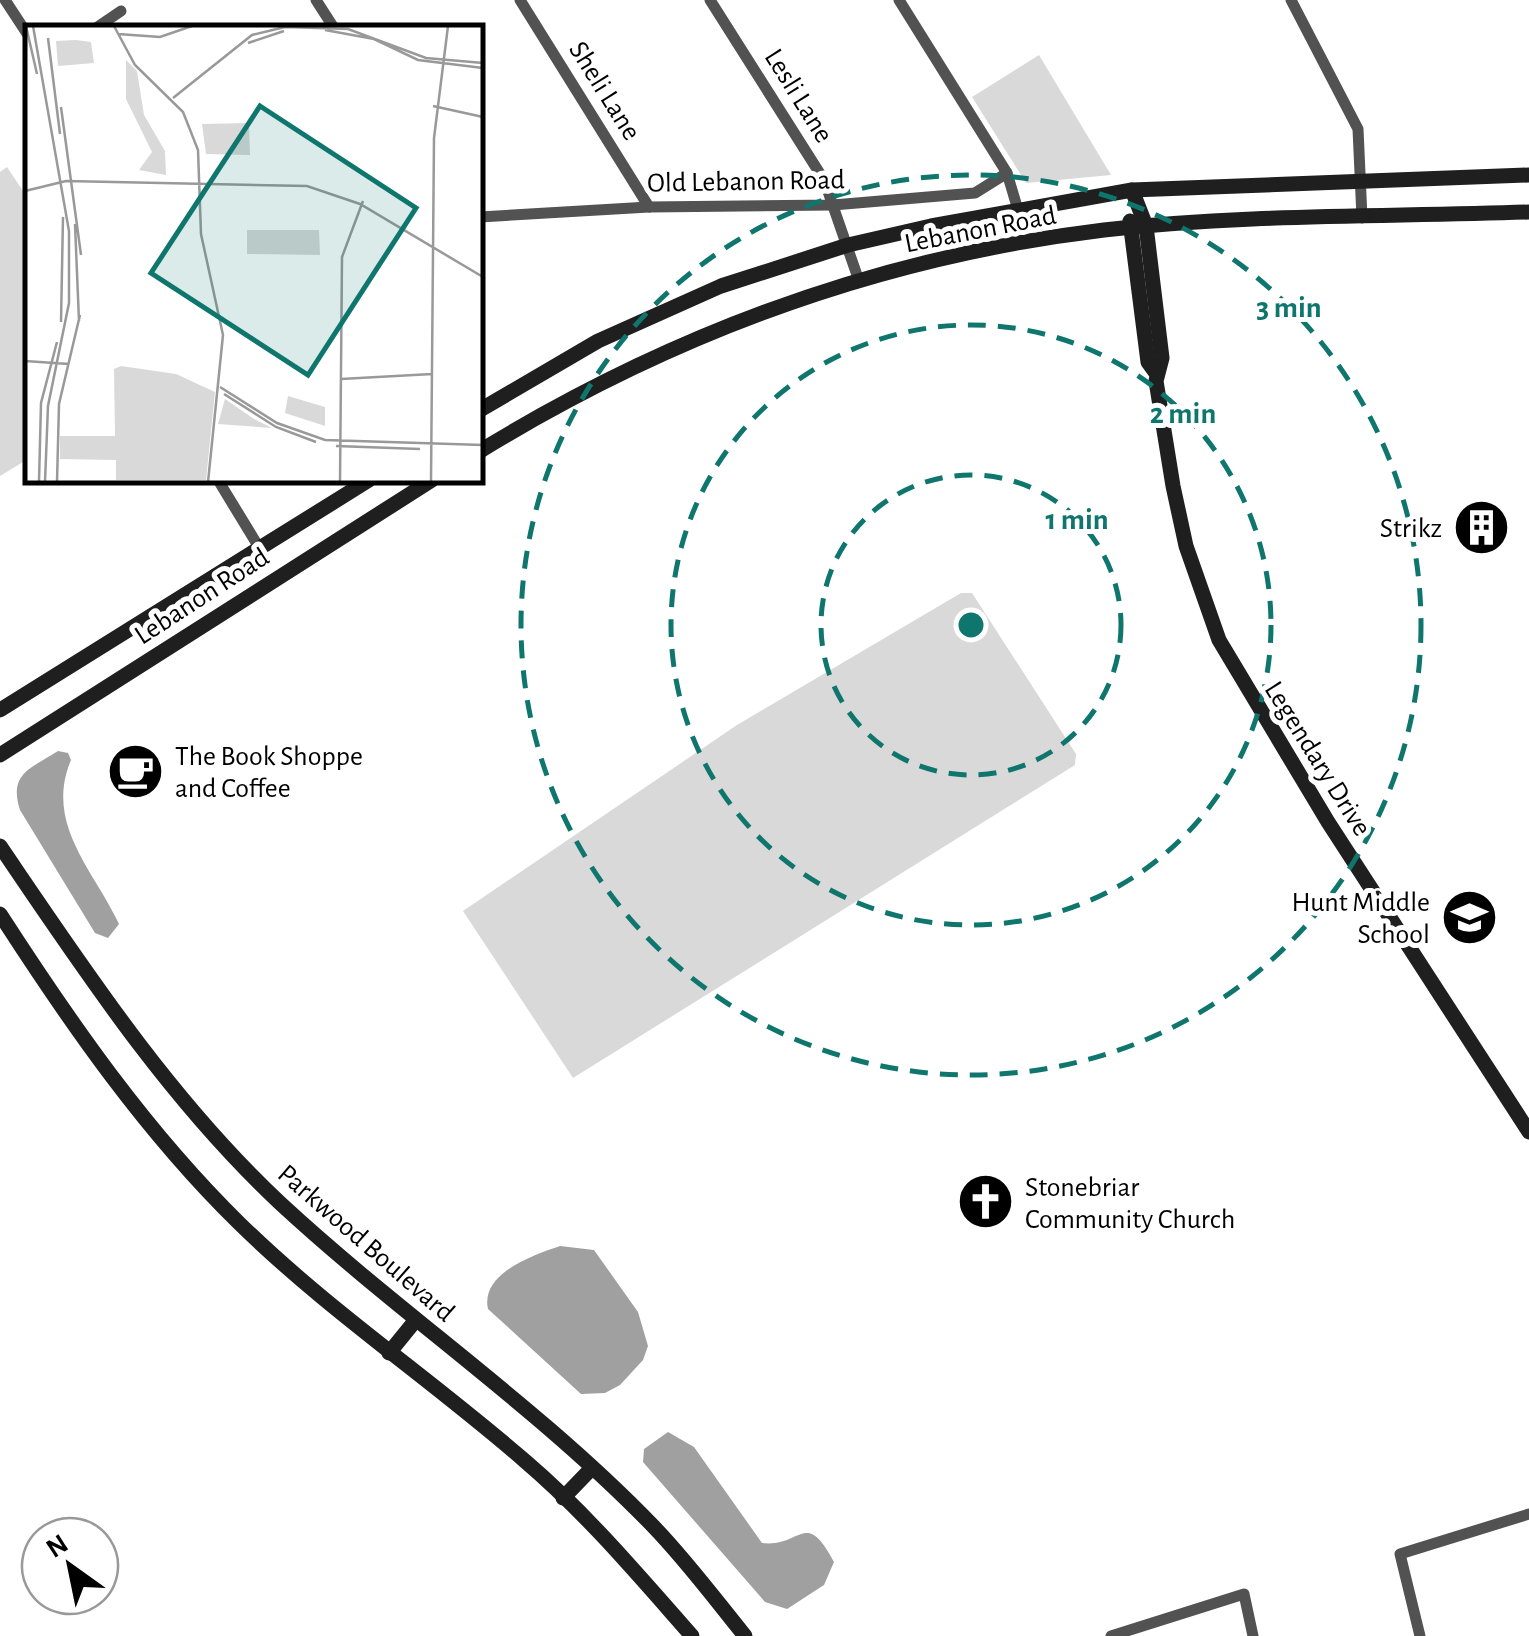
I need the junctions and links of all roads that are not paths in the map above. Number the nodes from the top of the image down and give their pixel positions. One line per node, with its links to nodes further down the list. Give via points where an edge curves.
1 (5, 0): 10 (street)
2 (316, 0): 9 (street)
3 (520, 0): 16 (street, Sheli Lane)
4 (710, 0): 15 (street, Lesli Lane)
5 (899, 0): 11 (street)
6 (1290, 0): 13 (street, via 1358,129)
7 (121, 11): 8 (street)
8 (100, 25)
9 (332, 25)
10 (25, 30)
11 (1007, 173): 15 (street, Old Lebanon Road, via 975,193); 17 (street)
12 (1529, 175): 13 (main road, Lebanon Road)
13 (1362, 178): 14 (main road, Lebanon Road); 20 (street)
14 (1132, 190): 17 (main road, Lebanon Road); 21 (main road, Legendary Drive)
15 (833, 204): 16 (street, Old Lebanon Road); 22 (street, Lesli Lane)
16 (648, 207): 19 (street, Old Lebanon Road)
17 (1018, 210): 22 (main road, Lebanon Road)
18 (1529, 212): 20 (main road, Lebanon Road)
19 (482, 217)
20 (1362, 218): 21 (main road, Lebanon Road)
21 (1138, 227): 23 (main road, Lebanon Road); 35 (main road, Legendary Drive, via 1186,546 1219,640)
22 (848, 245): 23 (street, Lesli Lane); 24 (main road, Lebanon Road, via 720,286 598,341)
23 (858, 278): 25 (main road, Lebanon Road, via 679,343)
24 (482, 409)
25 (482, 450)
26 (219, 482): 29 (street)
27 (366, 482): 29 (main road, Lebanon Road)
28 (429, 482): 30 (main road, Lebanon Road)
29 (260, 549): 30 (main road); 31 (main road, Lebanon Road)
30 (276, 576): 32 (main road, Lebanon Road)
31 (0, 710)
32 (0, 755)
33 (0, 846): 36 (main road, Parkwood Boulevard, via 103,998 207,1127 278,1201)
34 (0, 914): 37 (main road, via 103,1068 167,1144 240,1224)
35 (1529, 1132)
36 (414, 1321): 37 (main road); 38 (main road, Parkwood Boulevard, via 488,1376)
37 (389, 1354): 39 (main road)
38 (590, 1470): 39 (main road); 42 (main road, Parkwood Boulevard, via 653,1526)
39 (563, 1498): 41 (main road)
40 (1529, 1514): 45 (street, via 1400,1554)
41 (692, 1636)
42 (746, 1636)
43 (1112, 1636): 44 (street, via 1244,1594)
44 (1253, 1636)
45 (1420, 1636)

